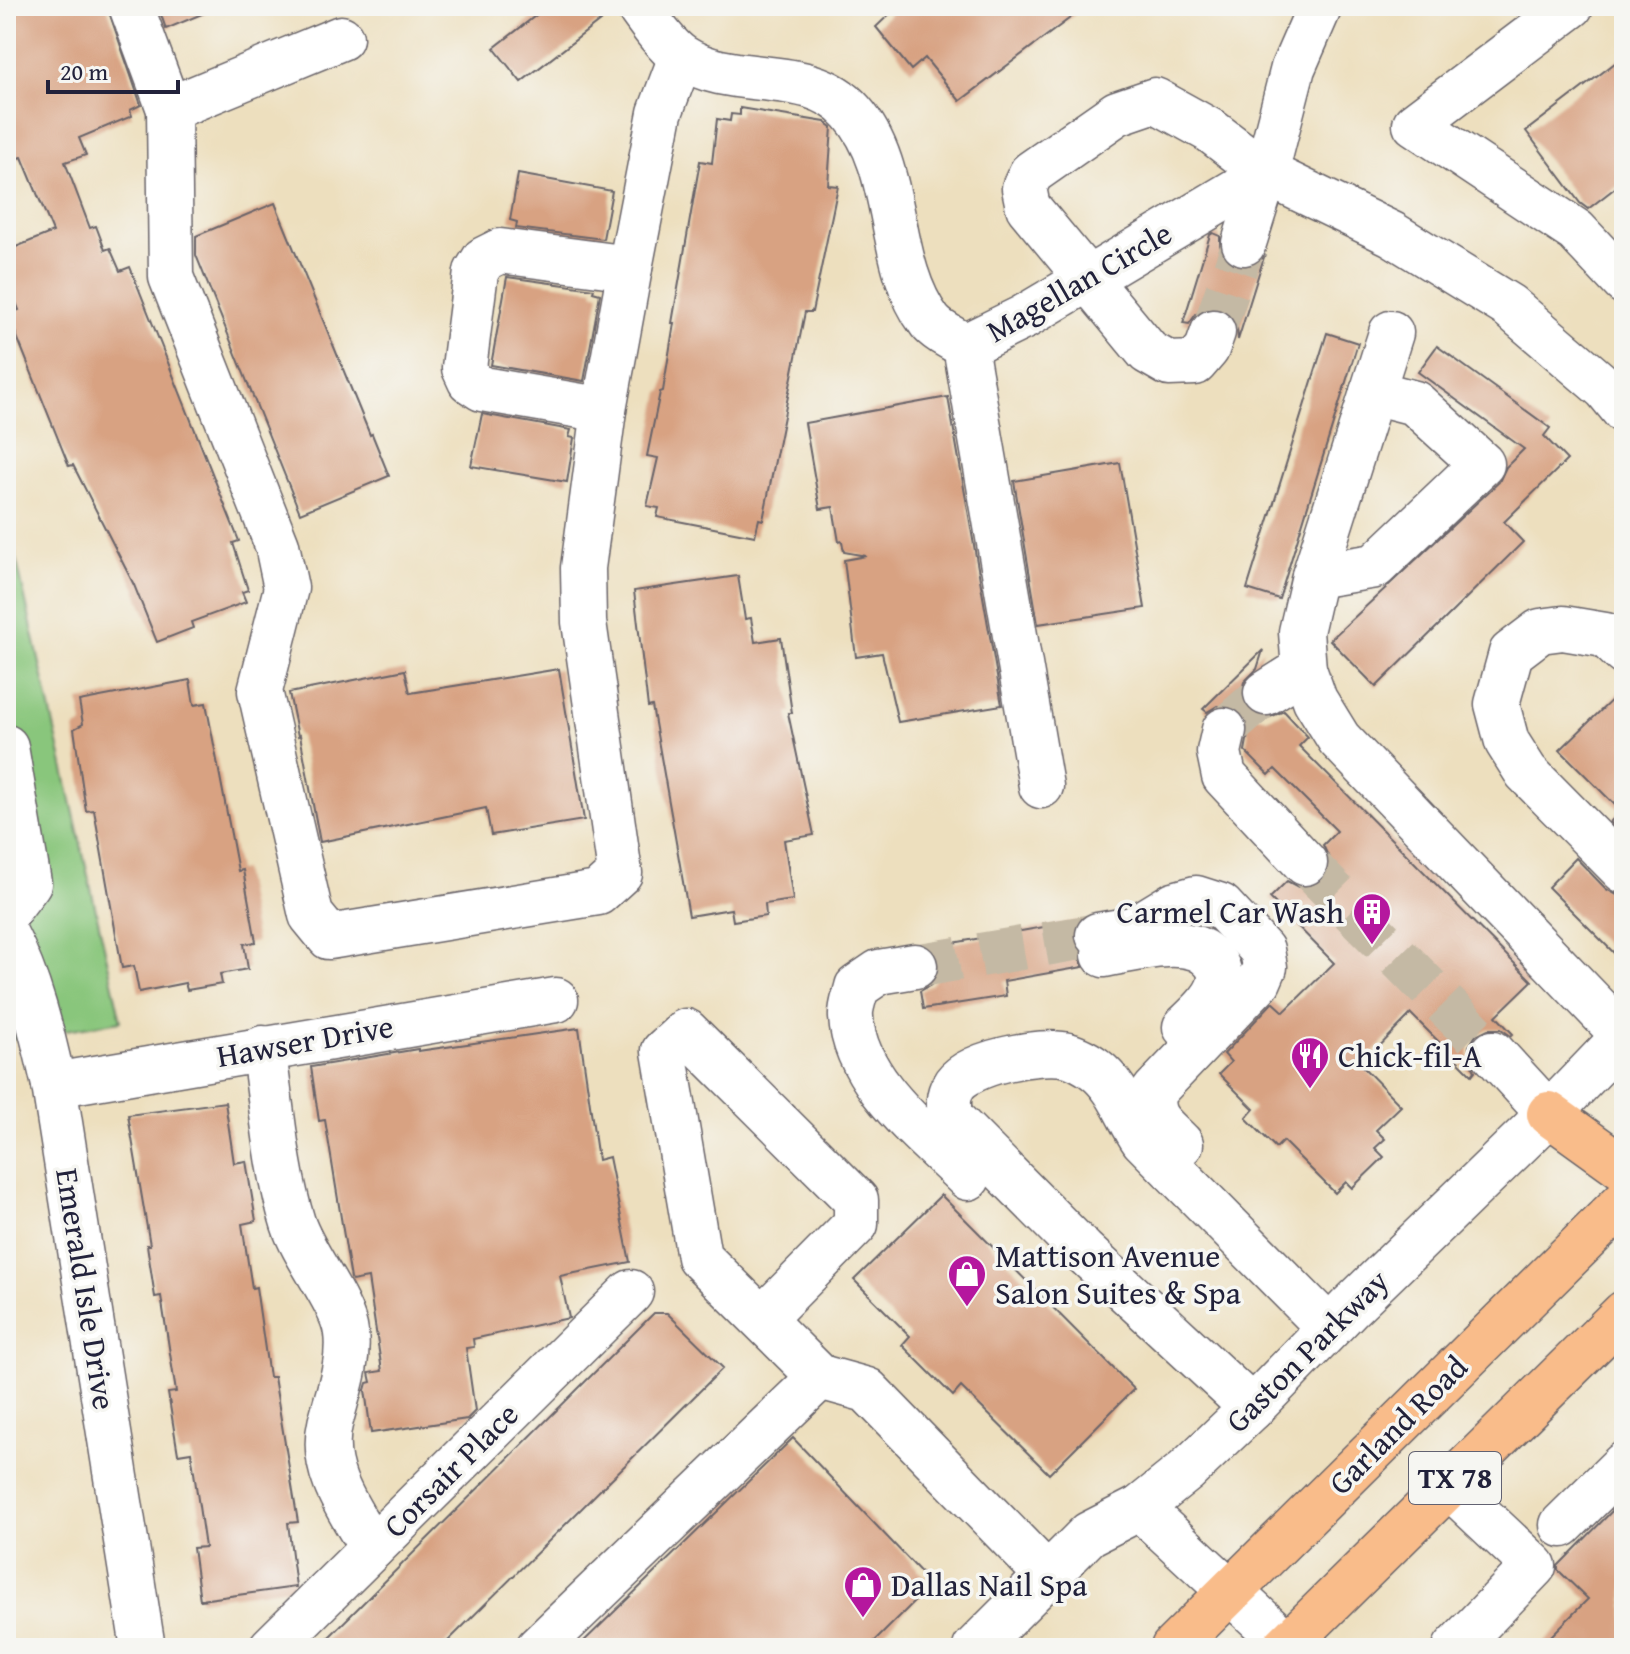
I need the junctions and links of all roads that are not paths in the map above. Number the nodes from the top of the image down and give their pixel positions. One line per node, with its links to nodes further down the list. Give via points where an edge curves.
1 (131, 6): 7 (street)
2 (638, 6): 6 (street, Magellan Circle)
3 (1320, 6): 8 (street, via 1293,68)
4 (1571, 6): 12 (street, via 1415,124 1576,231)
5 (341, 38): 7 (street)
6 (681, 57): 10 (street, via 660,113); 15 (street, Magellan Circle, via 723,73 816,85 851,111 876,149 909,284 932,324)
7 (169, 109): 17 (street, via 171,277 277,545 286,588 260,691 311,915 329,937 598,893 620,873 584,622 583,568)
8 (1266, 173): 9 (street); 11 (street, Magellan Circle); 11 (street, via 1211,131 1155,100 1117,113 1031,173 1024,188 1028,207); 18 (street, via 1392,234 1509,306 1606,389)
9 (1244, 243)
10 (630, 268): 17 (street); 17 (street, via 500,251 484,259 476,272 464,368 470,381 482,389)
11 (1087, 280): 13 (street, via 1148,352 1169,364 1195,363); 15 (street, Magellan Circle)
12 (1624, 282)
13 (1213, 332)
14 (1391, 333): 16 (street)
15 (965, 346): 25 (street)
16 (1372, 392): 19 (street); 19 (street, via 1415,403 1482,464 1375,566)
17 (604, 410)
18 (1624, 411)
19 (1314, 576): 21 (street, via 1301,632)
20 (1624, 653): 27 (street, via 1605,635 1563,628 1540,631 1511,653 1497,704 1507,742 1526,772)
21 (1304, 669): 22 (street); 31 (street, via 1315,700 1339,739)
22 (1266, 693)
23 (1224, 730): 26 (street, via 1219,752 1224,776)
24 (6, 747): 28 (street, via 29,883)
25 (1041, 786)
26 (1305, 863)
27 (1624, 871)
28 (6, 913)
29 (6, 935): 34 (street, Emerald Isle Drive, via 34,1004)
30 (556, 1000): 32 (street, Hawser Drive)
31 (1624, 1036): 36 (street, Gaston Parkway)
32 (263, 1048): 34 (street, Hawser Drive); 51 (street, via 290,1214 346,1332 328,1456 339,1493)
33 (1493, 1053): 36 (street)
34 (54, 1085): 55 (street, Emerald Isle Drive)
35 (1124, 1103): 37 (street, via 1097,1070 1068,1054 1034,1055 988,1062 964,1074 953,1085); 43 (street, via 1143,1140); 43 (street, via 1137,1075 1207,1006 1220,975 1197,947 1100,945 1174,904 1196,898 1221,906 1262,950 1265,967 1259,981 1154,1091 1151,1104 1156,1118)
36 (1549, 1114): 38 (main road); 43 (street, Gaston Parkway)
37 (950, 1117): 40 (street); 40 (street, via 899,1073 881,1043 876,1021 884,1004 917,976 879,972 857,987 850,1015 857,1051 886,1096 1008,1218)
38 (1624, 1168)
39 (1624, 1202): 53 (main road, Garland Road / TX 78)
40 (1083, 1251): 46 (street)
41 (631, 1292): 51 (street, Corsair Place)
42 (1624, 1313): 48 (main road, TX 78)
43 (1339, 1318): 46 (street, Gaston Parkway)
44 (762, 1319): 44 (street, via 699,1257 664,1051 686,1031 856,1200 856,1224); 45 (street)
45 (820, 1377): 52 (street, via 867,1390); 57 (street)
46 (1252, 1408): 49 (street, Gaston Parkway)
47 (1624, 1464): 50 (street)
48 (1448, 1485): 54 (main road, TX 78); 60 (street, via 1534,1566)
49 (1140, 1508): 52 (street, Gaston Parkway, via 1089,1534); 53 (street)
50 (1562, 1525)
51 (372, 1548): 56 (street, Corsair Place)
52 (1047, 1575): 58 (street, Gaston Parkway)
53 (1230, 1591): 54 (street); 59 (main road, Garland Road / TX 78)
54 (1287, 1647)
55 (143, 1648)
56 (271, 1648)
57 (538, 1648)
58 (975, 1648)
59 (1173, 1648)
60 (1455, 1648)

